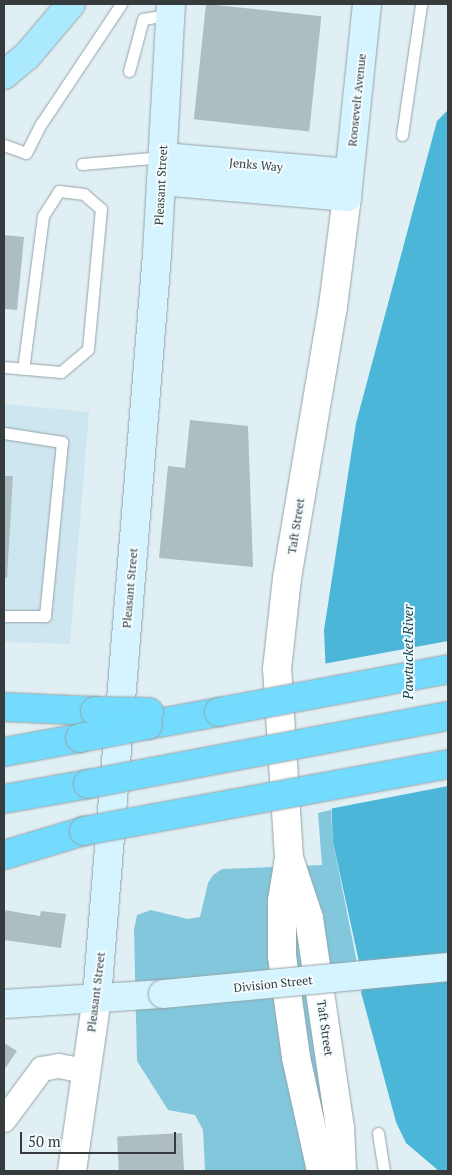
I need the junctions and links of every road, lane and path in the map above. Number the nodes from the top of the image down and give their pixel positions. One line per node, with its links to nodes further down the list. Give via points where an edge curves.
1 (71, 4): 7 (main road, via 26,56)
2 (121, 4): 9 (lane, via 41,124 26,153)
3 (367, 4): 12 (main road, Roosevelt Avenue)
4 (422, 4): 8 (lane)
5 (170, 9): 6 (lane, via 143,19); 11 (main road, Pleasant Street)
6 (129, 71)
7 (4, 75)
8 (402, 135)
9 (4, 145)
10 (82, 164): 11 (lane)
11 (162, 169): 12 (main road, Jenks Way); 31 (main road, Pleasant Street)
12 (348, 185): 27 (street, Taft Street, via 339,267 280,640 278,698)
13 (4, 367): 14 (lane)
14 (23, 369): 14 (lane, via 61,372 88,349 100,209 84,194 59,192 43,216)
15 (4, 433): 16 (lane, via 62,442 45,616)
16 (4, 616)
17 (448, 669): 20 (highway, bridge, via 219,712)
18 (4, 707): 20 (highway, bridge, via 95,711)
19 (448, 716): 23 (highway, bridge)
20 (148, 718): 21 (highway, bridge, via 80,738)
21 (4, 752)
22 (448, 764): 24 (highway, bridge)
23 (4, 799)
24 (84, 831): 25 (highway); 26 (highway)
25 (4, 844)
26 (4, 855)
27 (289, 858): 28 (street, Taft Street, via 304,897); 29 (street, Taft Street, via 282,901)
28 (314, 953): 29 (street); 38 (street, Taft Street, via 340,1127)
29 (282, 956): 37 (street, Taft Street, via 296,1057)
30 (448, 967): 31 (main road, Division Street, bridge, via 163,994)
31 (97, 997): 32 (main road, Division Street); 33 (street, Pleasant Street)
32 (4, 1004)
33 (85, 1071): 34 (street, via 59,1066 42,1069); 36 (street, Pleasant Street)
34 (4, 1120)
35 (378, 1133): 39 (lane)
36 (72, 1171)
37 (321, 1171)
38 (342, 1171)
39 (384, 1171)

